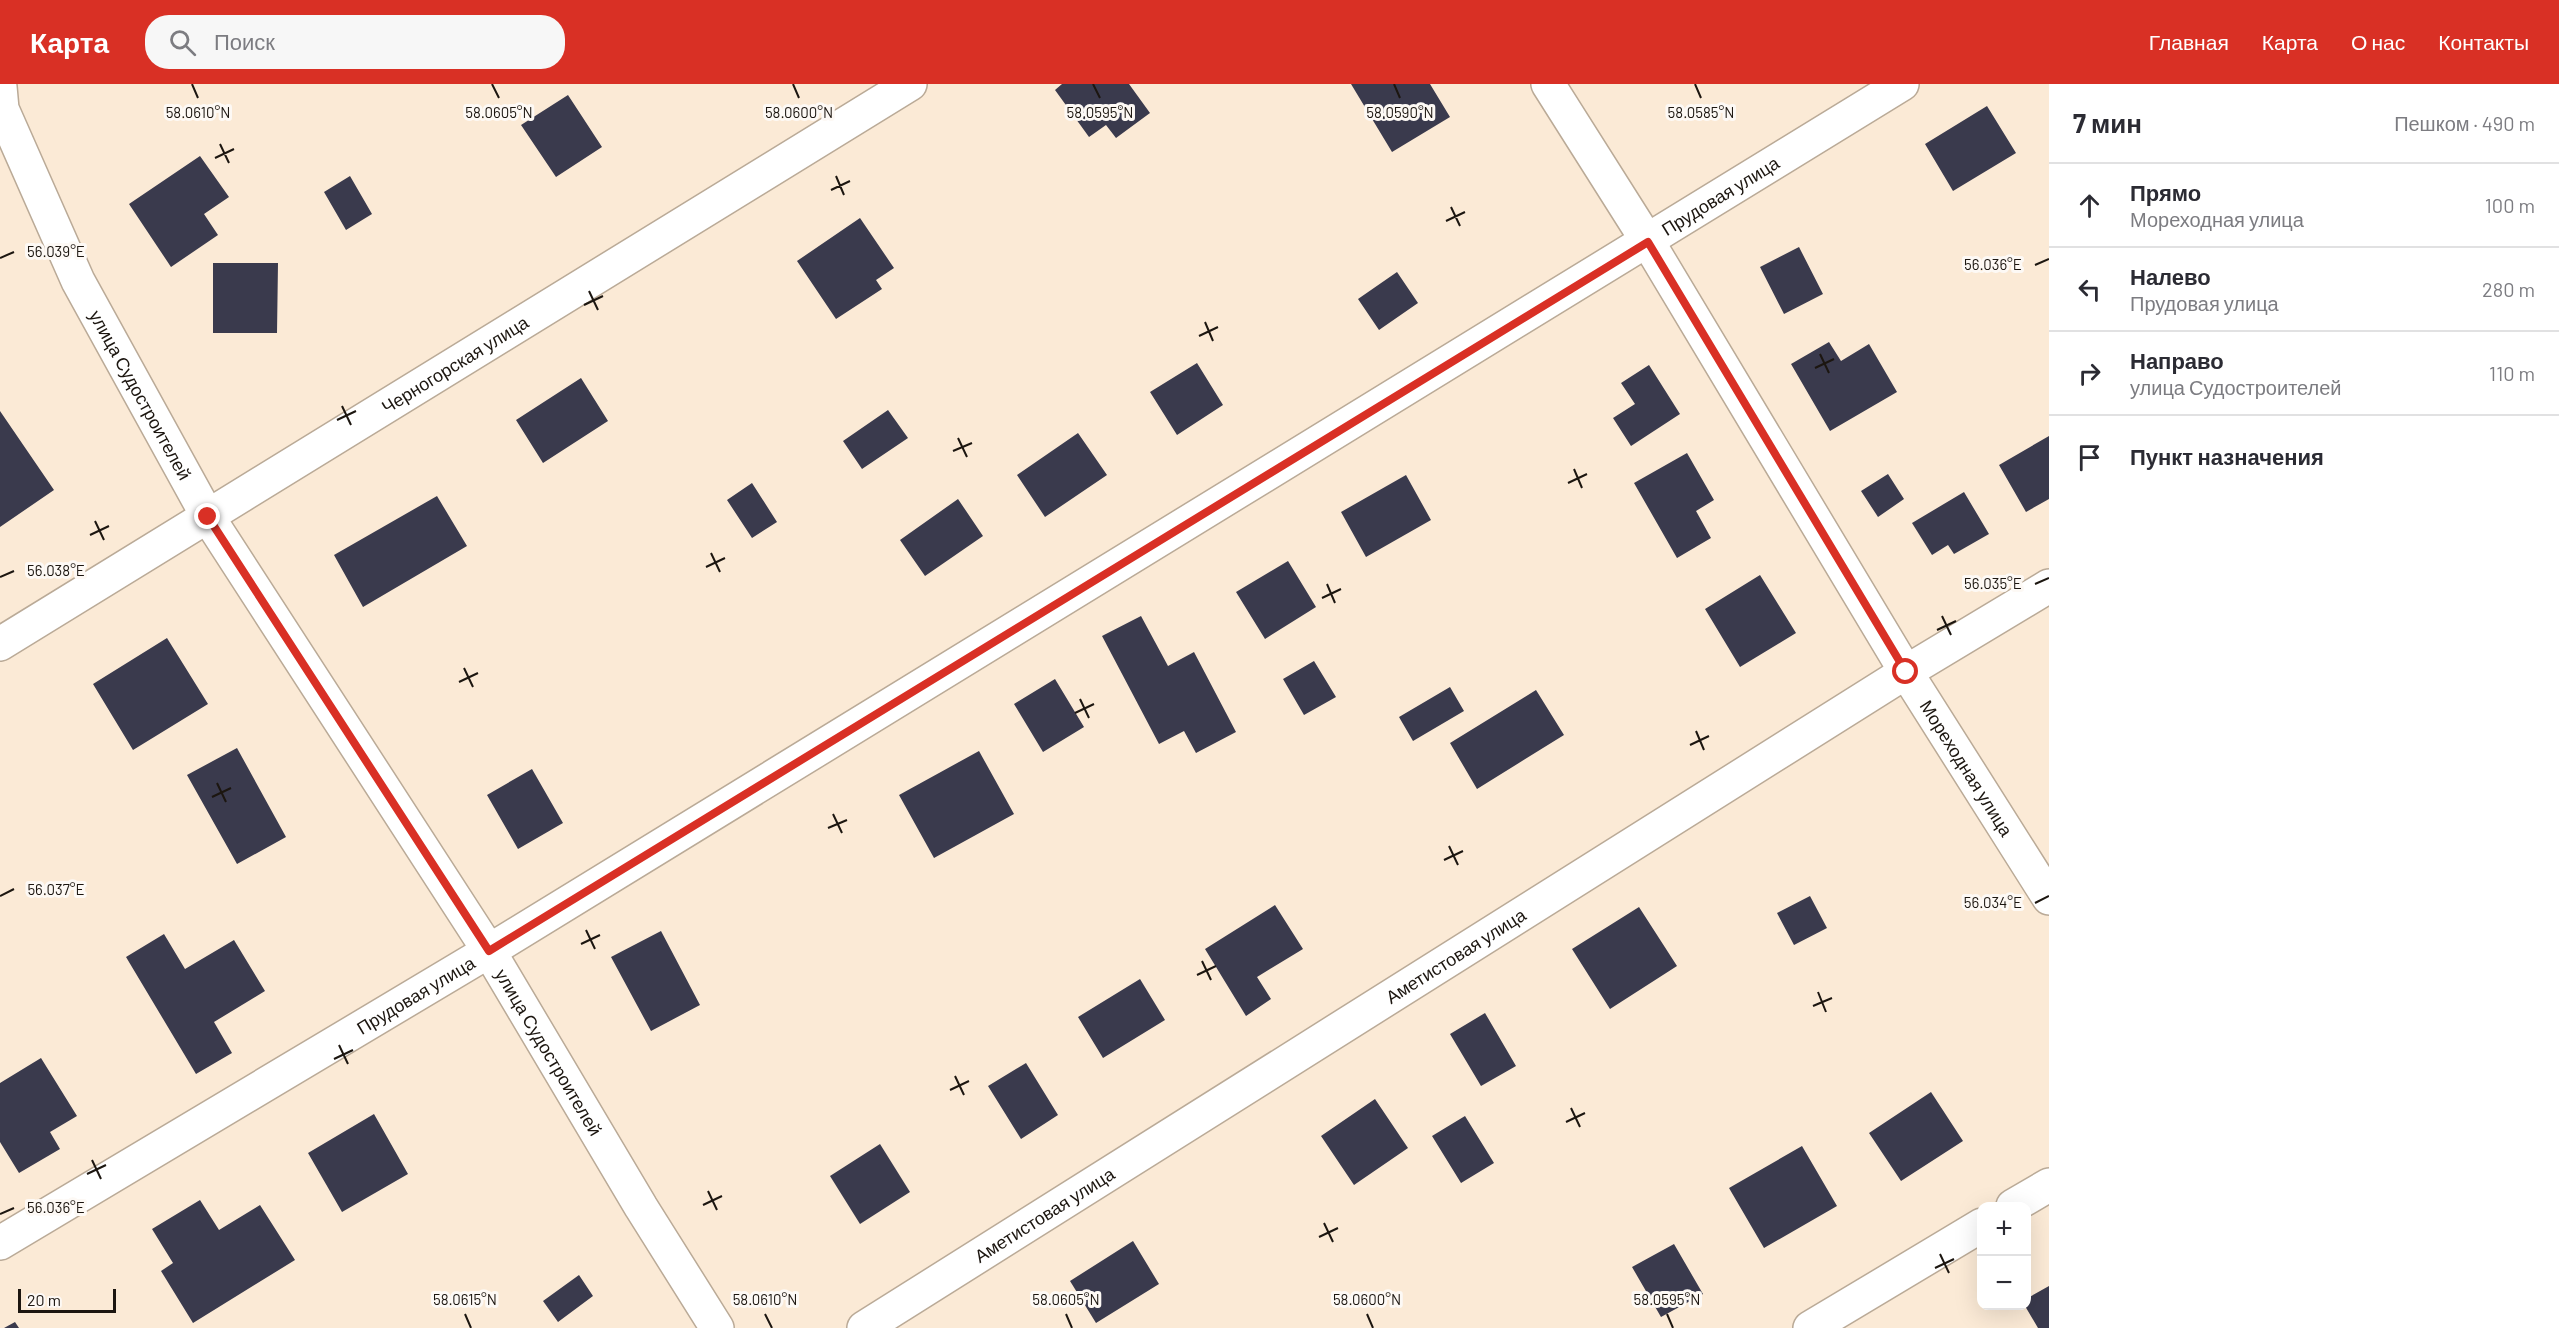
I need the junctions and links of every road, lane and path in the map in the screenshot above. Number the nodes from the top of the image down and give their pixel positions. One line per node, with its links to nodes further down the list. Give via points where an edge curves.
1 (910, 84): 6 (street, Черногорская улица)
2 (1548, 84): 5 (street, Мореходная улица)
3 (1902, 84): 5 (street, Прудовая улица)
4 (0, 87): 6 (street, улица Судостроителей, via 2,109 78,281)
5 (1648, 242): 9 (street, Мореходная улица); 11 (street, Прудовая улица)
6 (208, 517): 8 (street, Черногорская улица); 11 (street, улица Судостроителей)
7 (2049, 586): 9 (street, Аметистовая улица)
8 (0, 644)
9 (1906, 672): 10 (street, Мореходная улица); 17 (street, Аметистовая улица)
10 (2049, 898)
11 (489, 951): 15 (street, Прудовая улица); 16 (street, улица Судостроителей)
12 (2049, 1185): 13 (street)
13 (2020, 1202)
14 (1977, 1228): 18 (street)
15 (0, 1243)
16 (717, 1328)
17 (864, 1328)
18 (1810, 1328)

